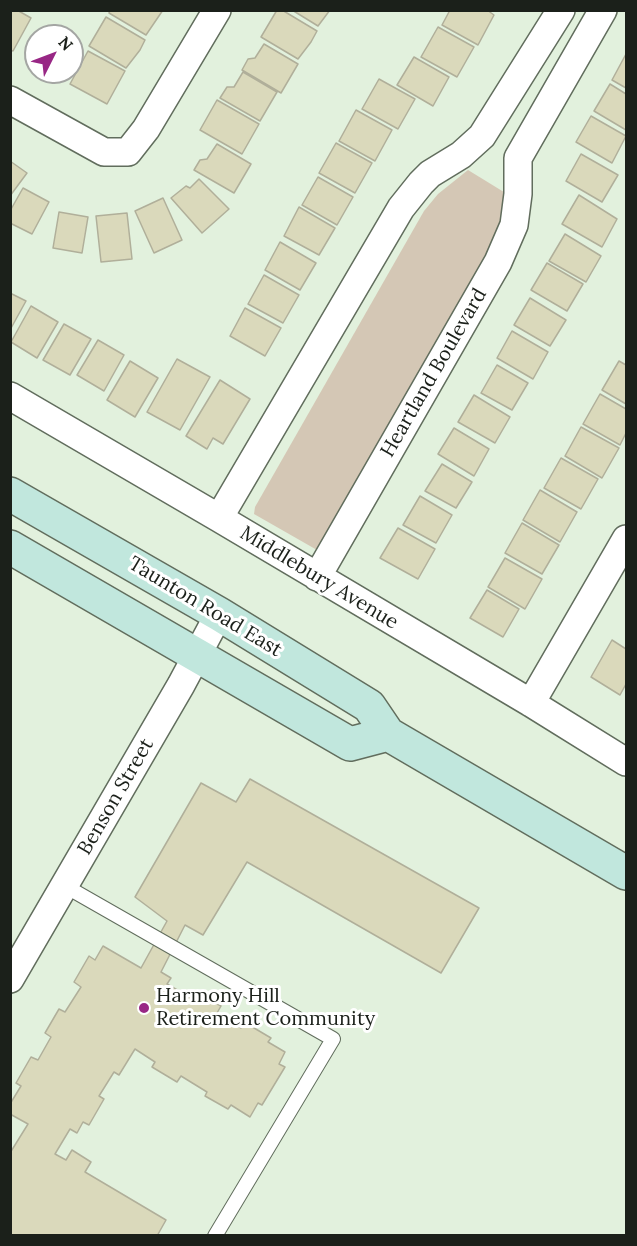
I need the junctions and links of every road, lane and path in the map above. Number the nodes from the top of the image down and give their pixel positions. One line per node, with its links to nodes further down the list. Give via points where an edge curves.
1 (217, 10): 4 (street, via 146,129 128,152 104,152)
2 (561, 10): 5 (street)
3 (603, 10): 6 (street, Heartland Boulevard)
4 (10, 100)
5 (482, 136): 6 (street); 9 (street, via 430,174 401,208)
6 (518, 158): 12 (street, Heartland Boulevard, via 514,225 498,262)
7 (10, 396): 9 (street, Middlebury Avenue)
8 (10, 494): 13 (main road, Taunton Road East)
9 (219, 518): 12 (street, Middlebury Avenue)
10 (627, 539): 15 (street)
11 (10, 547): 14 (main road)
12 (317, 577): 15 (street, Middlebury Avenue)
13 (219, 614): 14 (street, Benson Street); 16 (main road, Taunton Road East, via 369,706)
14 (197, 656): 16 (main road, via 350,744); 19 (street, Benson Street)
15 (531, 703): 17 (street, Middlebury Avenue)
16 (388, 734): 18 (main road, Taunton Road East)
17 (627, 762)
18 (627, 873)
19 (65, 886): 20 (street, Benson Street); 21 (lane, via 333,1039)
20 (10, 979)
21 (215, 1236)

